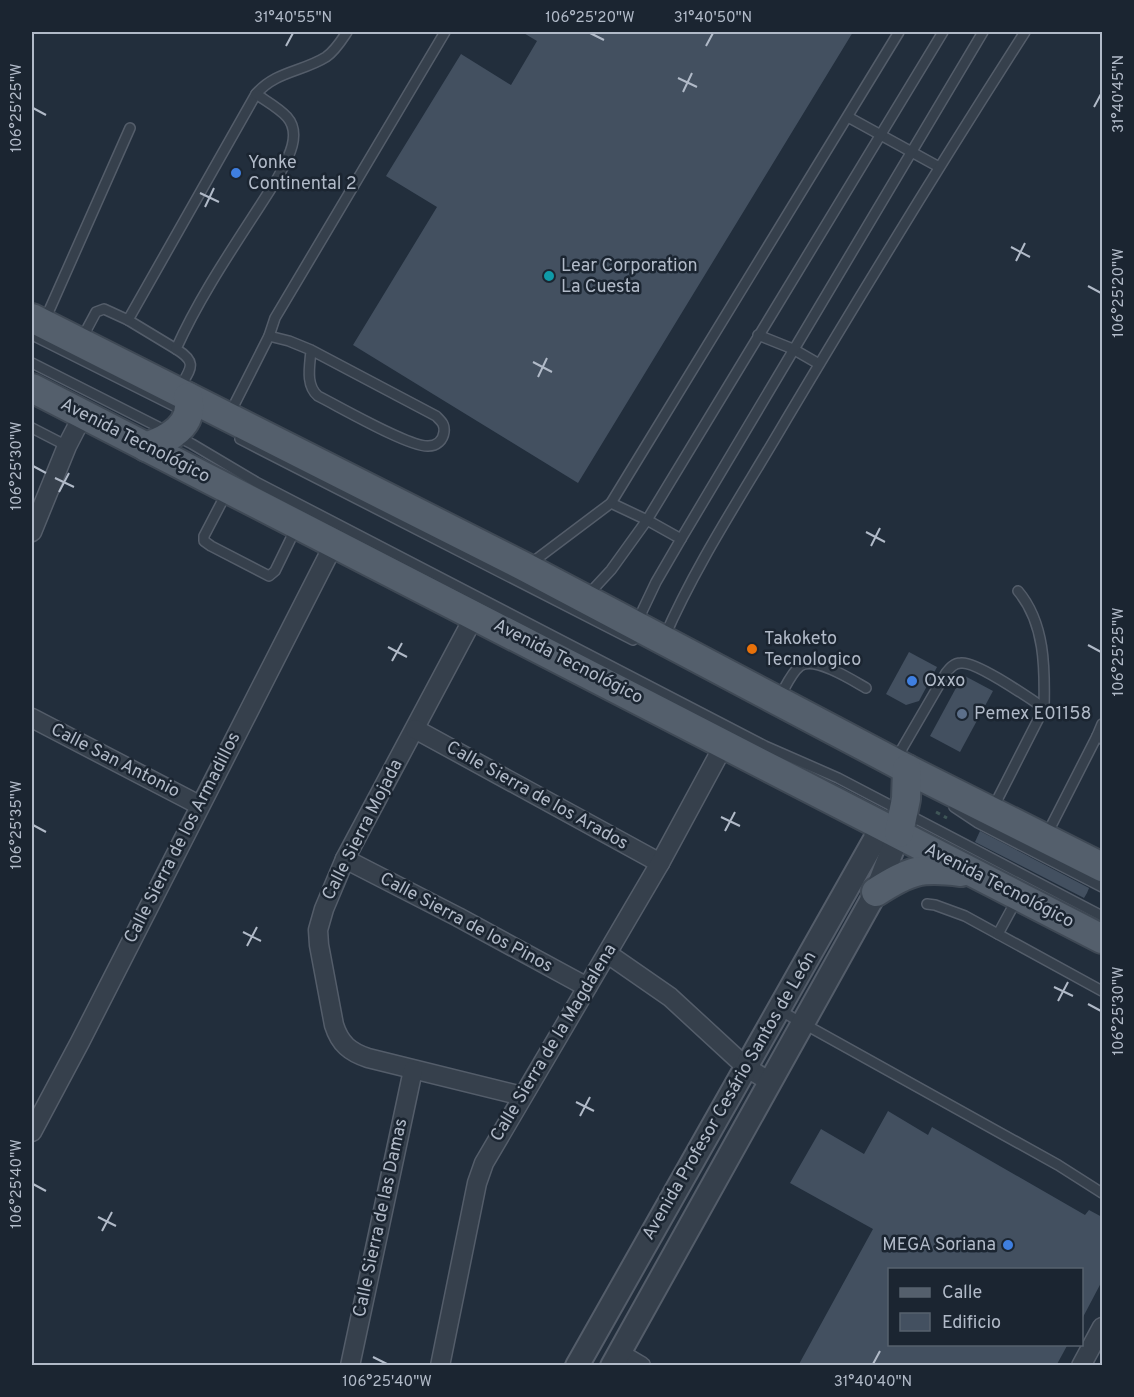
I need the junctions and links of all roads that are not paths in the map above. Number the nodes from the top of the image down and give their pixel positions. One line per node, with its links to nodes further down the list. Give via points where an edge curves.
1 (347, 32): 7 (lane, via 326,57 266,83)
2 (445, 32): 16 (lane, via 275,318)
3 (899, 32): 8 (lane)
4 (943, 32): 10 (lane)
5 (983, 32): 11 (lane)
6 (1025, 32): 12 (lane)
7 (256, 94): 13 (lane); 18 (lane, via 288,118 294,134 288,158)
8 (848, 117): 10 (lane); 31 (lane)
9 (130, 128): 14 (lane)
10 (880, 134): 11 (lane); 15 (lane)
11 (913, 152): 12 (lane); 19 (lane)
12 (939, 167): 22 (lane)
13 (128, 320): 17 (lane, via 99,309); 18 (lane)
14 (35, 326): 17 (main road); 24 (lane)
15 (758, 335): 19 (lane); 32 (lane)
16 (269, 336): 20 (lane); 26 (lane)
17 (80, 342): 24 (main road)
18 (176, 349): 24 (lane, via 190,360)
19 (793, 349): 22 (lane); 35 (lane)
20 (311, 350): 20 (lane, via 436,416 443,423 442,439 429,446 410,442 318,396 310,381)
21 (32, 363): 24 (lane)
22 (819, 364): 41 (lane, via 682,595)
23 (32, 388): 25 (main road, Avenida Tecnológico)
24 (184, 410): 26 (main road); 29 (main road); 54 (lane, via 256,482 765,746 838,778)
25 (83, 415): 28 (street); 29 (main road, Avenida Tecnológico)
26 (231, 426): 37 (main road); 41 (lane)
27 (32, 428): 28 (lane)
28 (67, 446): 33 (street)
29 (146, 447): 30 (main road, Avenida Tecnológico)
30 (228, 489): 34 (main road, Avenida Tecnológico); 34 (lane, via 204,541 269,576)
31 (611, 503): 32 (lane); 37 (lane)
32 (647, 520): 35 (lane); 39 (lane, via 611,570)
33 (33, 522)
34 (298, 525): 36 (main road, Avenida Tecnológico)
35 (681, 539): 41 (lane, via 656,582)
36 (334, 544): 40 (main road, Avenida Tecnológico); 52 (street, Calle Sierra de los Armadillos)
37 (525, 567): 39 (main road)
38 (1018, 591): 44 (lane, via 1027,601 1041,643)
39 (584, 598): 41 (main road)
40 (475, 615): 47 (street, Calle Sierra Mojada); 49 (main road, Avenida Tecnológico)
41 (648, 637): 43 (main road)
42 (866, 687): 43 (lane, via 822,666 806,663 793,675)
43 (778, 700): 50 (main road)
44 (1044, 708): 50 (lane, via 979,669 959,662 946,673); 53 (lane)
45 (32, 718): 52 (street, Calle San Antonio)
46 (1102, 724): 48 (lane)
47 (415, 729): 56 (street, Calle Sierra Mojada); 57 (street, Calle Sierra de los Arados)
48 (1100, 738): 55 (lane)
49 (725, 743): 54 (main road, Avenida Tecnológico); 57 (street, Calle Sierra de la Magdalena)
50 (904, 774): 53 (main road); 54 (main road)
51 (942, 799): 60 (lane, via 978,823)
52 (199, 805): 76 (street, Calle Sierra de los Armadillos)
53 (991, 811): 55 (main road)
54 (895, 824): 59 (main road, Avenida Tecnológico); 61 (street, Avenida Profesor Cesário Santos de León); 64 (lane); 70 (street, Avenida Profesor Cesário Santos de León)
55 (1046, 838): 58 (main road)
56 (345, 859): 68 (street, Calle Sierra de los Pinos); 73 (street, Calle Sierra Mojada, via 318,930 334,1025 345,1047 355,1053)
57 (660, 863): 67 (street, Calle Sierra de la Magdalena)
58 (1102, 867)
59 (974, 874): 61 (main road, via 920,870); 62 (main road, Avenida Tecnológico)
60 (1102, 887)
61 (876, 892): 71 (street, Avenida Profesor Cesário Santos de León)
62 (1018, 896): 65 (lane); 66 (main road, Avenida Tecnológico)
63 (927, 904): 65 (lane, via 964,916)
64 (1102, 916)
65 (998, 934): 69 (lane)
66 (1102, 939)
67 (608, 954): 68 (street, Calle Sierra de la Magdalena); 72 (street, via 670,997)
68 (587, 987): 75 (street, Calle Sierra de la Magdalena)
69 (1102, 991)
70 (779, 1010): 71 (lane); 72 (street, Avenida Profesor Cesário Santos de León)
71 (803, 1023): 74 (street, Avenida Profesor Cesário Santos de León); 77 (lane)
72 (746, 1067): 74 (street); 84 (street, Avenida Profesor Cesário Santos de León)
73 (413, 1070): 75 (street); 82 (street, Calle Sierra de las Damas)
74 (770, 1082): 81 (street, Avenida Profesor Cesário Santos de León)
75 (522, 1096): 83 (street, Calle Sierra de la Magdalena, via 494,1143 477,1183)
76 (32, 1132)
77 (1088, 1184): 78 (lane); 79 (lane)
78 (1102, 1186)
79 (1102, 1193)
80 (1102, 1327): 86 (street)
81 (616, 1359): 85 (street)
82 (350, 1365)
83 (440, 1365)
84 (577, 1365)
85 (641, 1365)
86 (1081, 1365)

